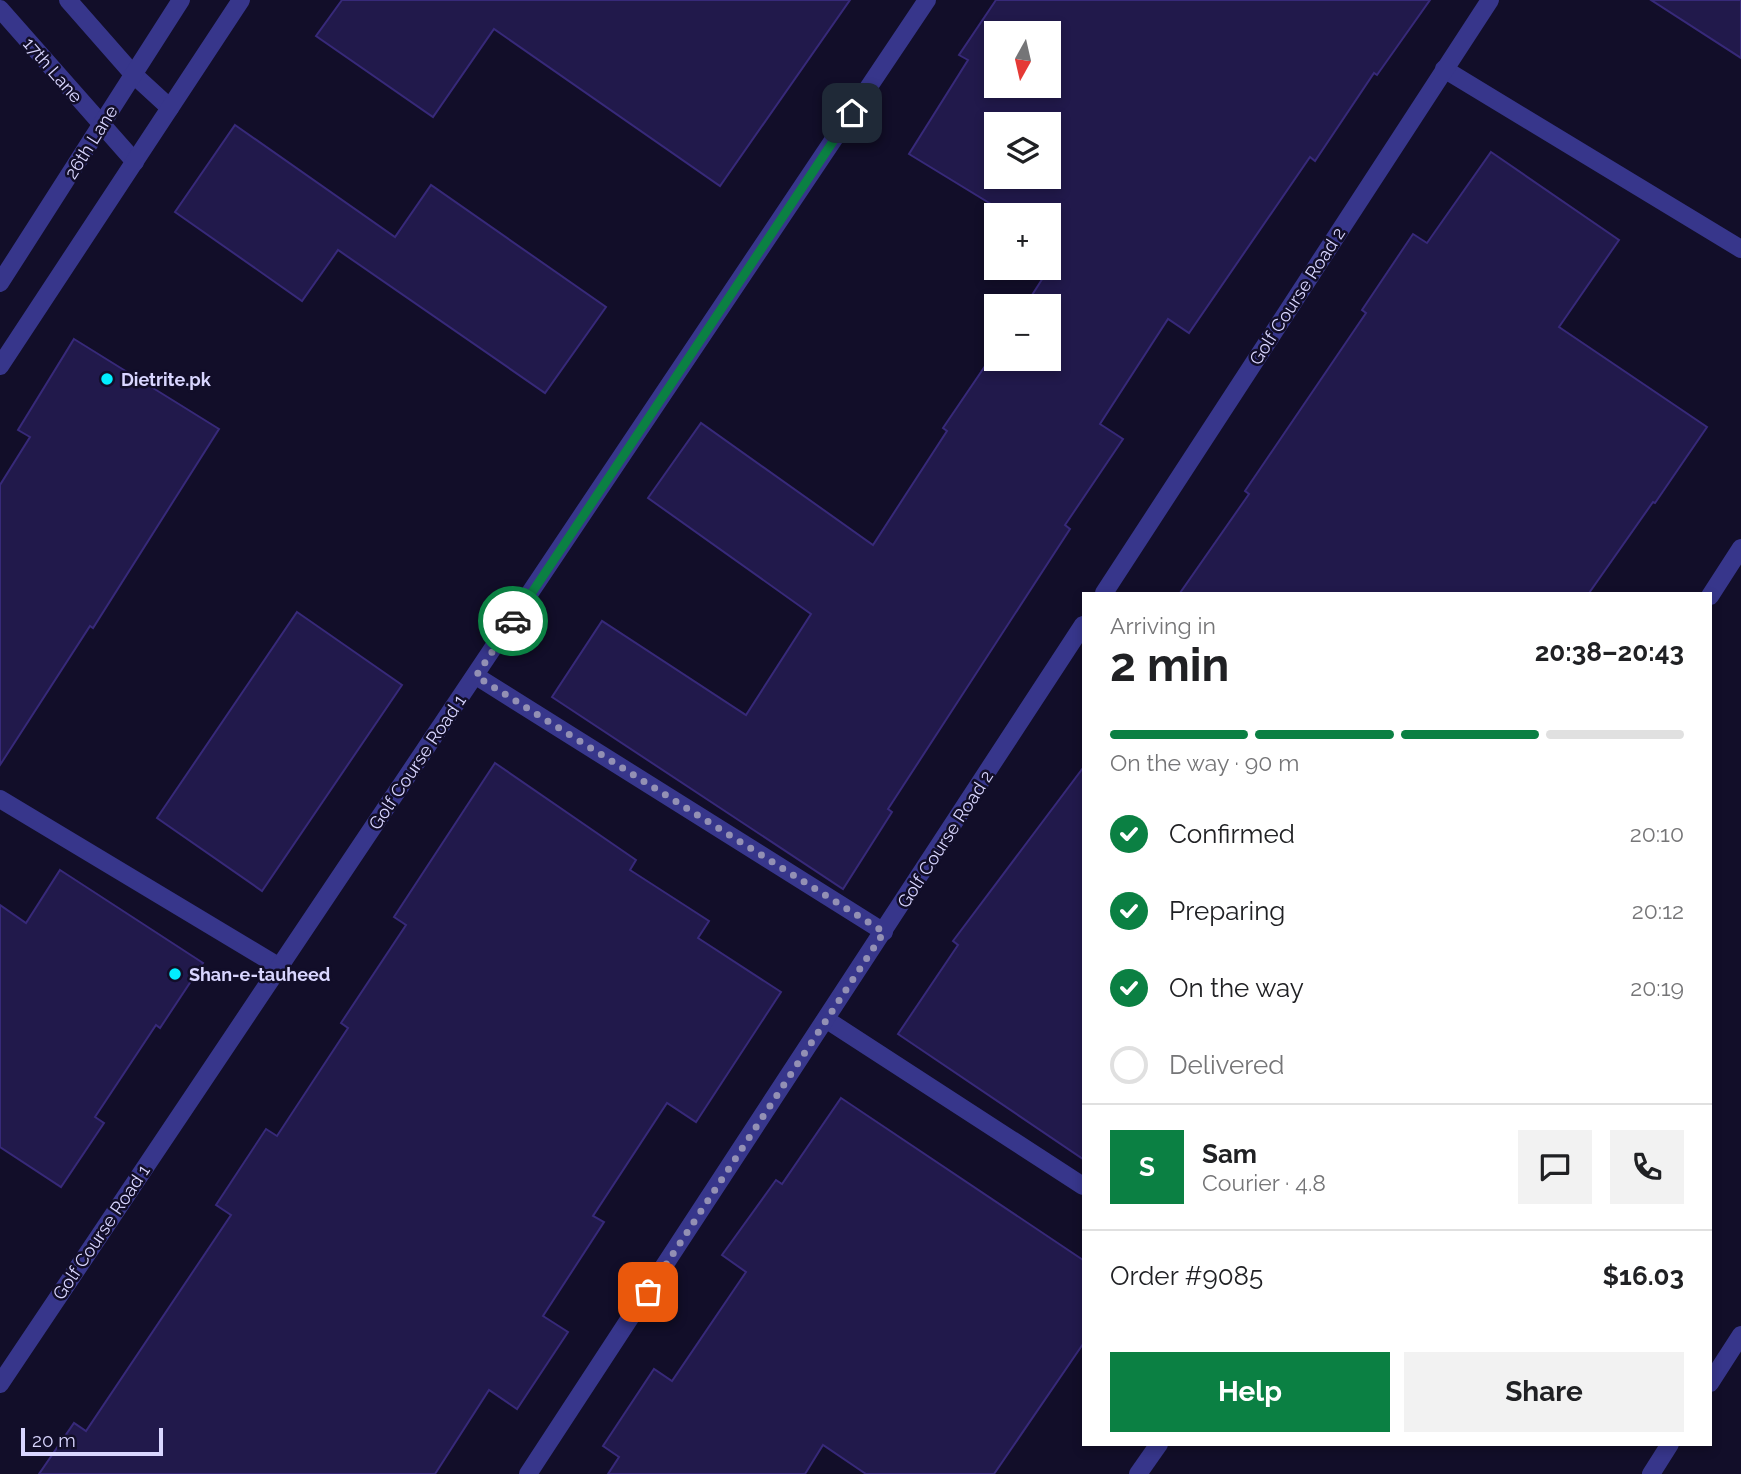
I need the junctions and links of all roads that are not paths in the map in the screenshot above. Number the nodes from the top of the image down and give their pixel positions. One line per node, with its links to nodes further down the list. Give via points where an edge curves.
1 (68, 0): 8 (street)
2 (181, 0): 8 (street, 26th Lane)
3 (242, 0): 9 (street)
4 (927, 0): 19 (street, Golf Course Road 1)
5 (1490, 0): 7 (street, Golf Course Road 2)
6 (0, 9): 10 (street, 17th Lane)
7 (1444, 69): 12 (street); 16 (street, Golf Course Road 2)
8 (133, 74): 9 (street); 10 (street, 26th Lane)
9 (170, 108): 11 (street)
10 (102, 127): 11 (street, 17th Lane); 13 (street, 26th Lane)
11 (135, 162): 14 (street)
12 (1741, 249)
13 (0, 283)
14 (0, 366)
15 (1741, 548): 17 (street)
16 (1105, 592)
17 (1712, 593)
18 (1082, 627): 21 (street, Golf Course Road 2)
19 (476, 676): 21 (street); 22 (street, Golf Course Road 1)
20 (0, 799): 22 (street)
21 (884, 932): 23 (street, Golf Course Road 2)
22 (278, 966): 27 (street, Golf Course Road 1)
23 (827, 1020): 24 (street); 30 (street, Golf Course Road 2)
24 (1082, 1185)
25 (1741, 1335): 26 (street)
26 (1712, 1380)
27 (0, 1384)
28 (1157, 1446): 31 (street)
29 (1669, 1446): 32 (street)
30 (528, 1474)
31 (1138, 1474)
32 (1651, 1474)

